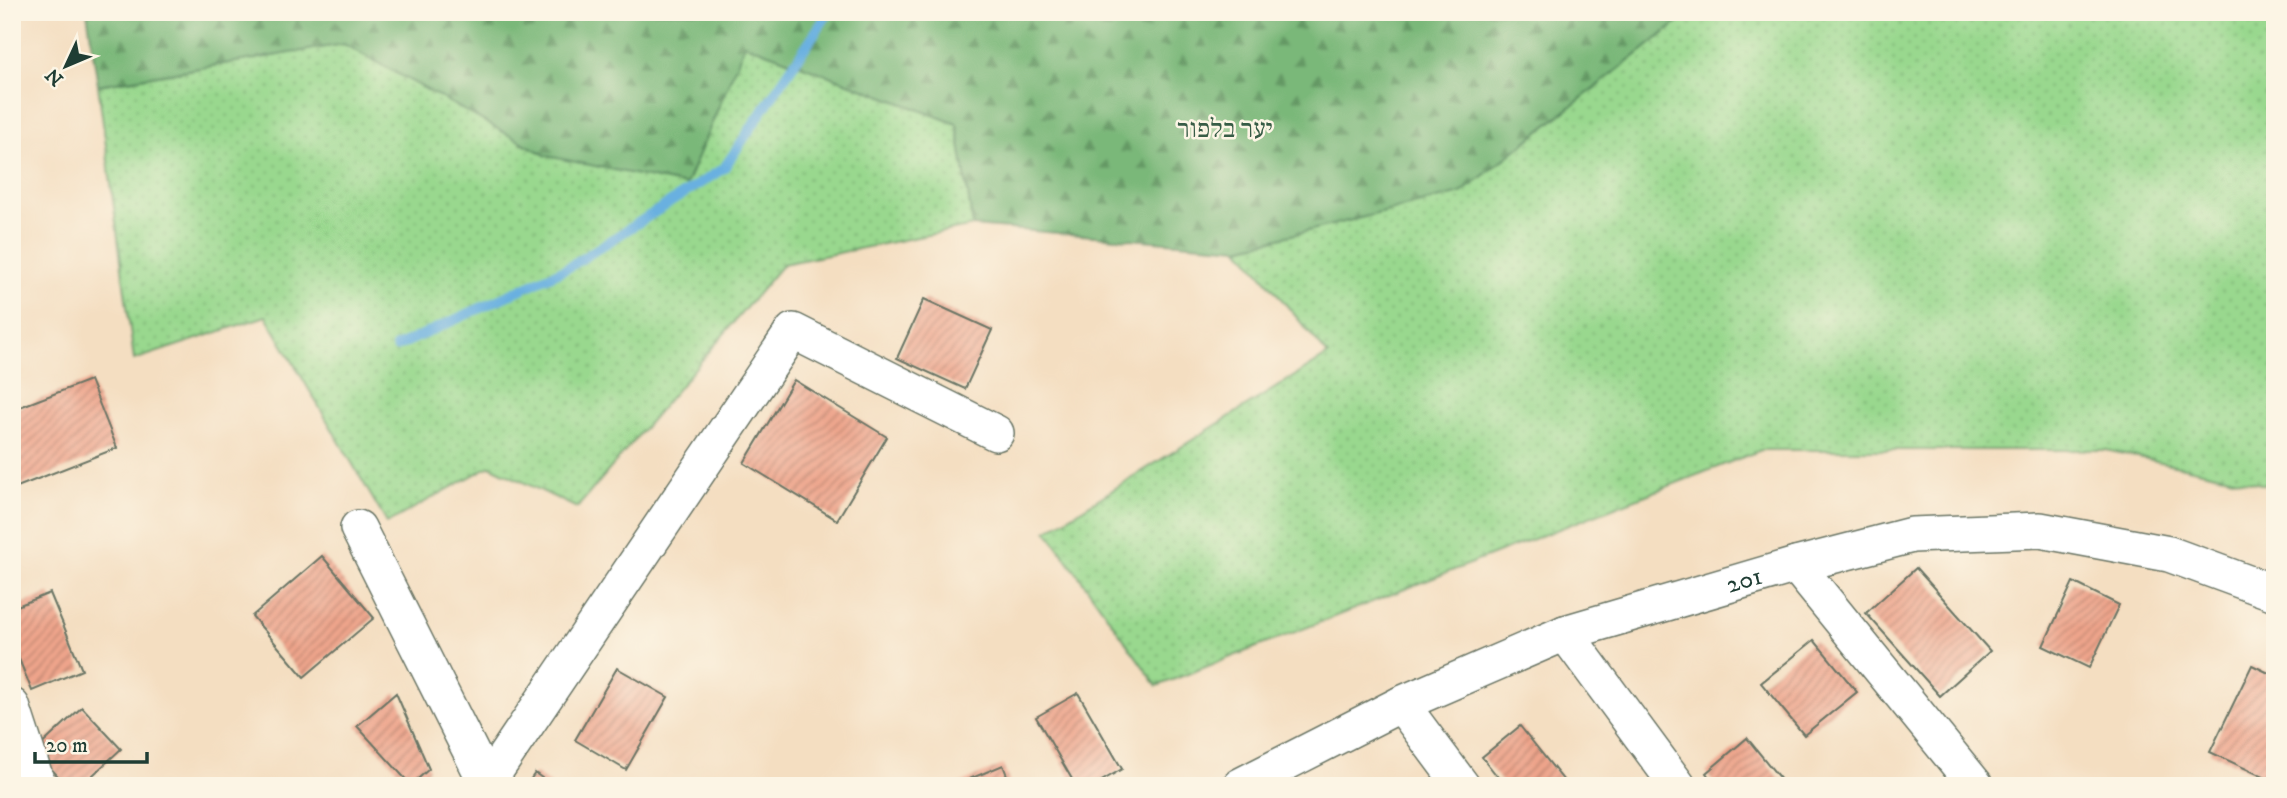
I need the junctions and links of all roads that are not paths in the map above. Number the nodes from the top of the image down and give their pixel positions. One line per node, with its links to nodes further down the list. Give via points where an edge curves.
1 (996, 433): 8 (street, via 793,331)
2 (358, 528): 8 (street)
3 (1796, 565): 4 (street, 201, via 1912,535 2040,530 2169,554); 5 (street, 201); 13 (street)
4 (2275, 593)
5 (1565, 633): 6 (street, 201); 12 (street)
6 (1401, 704): 10 (street, 201); 11 (street)
7 (12, 706): 9 (street)
8 (486, 785)
9 (38, 786)
10 (1240, 786)
11 (1462, 786)
12 (1678, 786)
13 (1976, 786)

